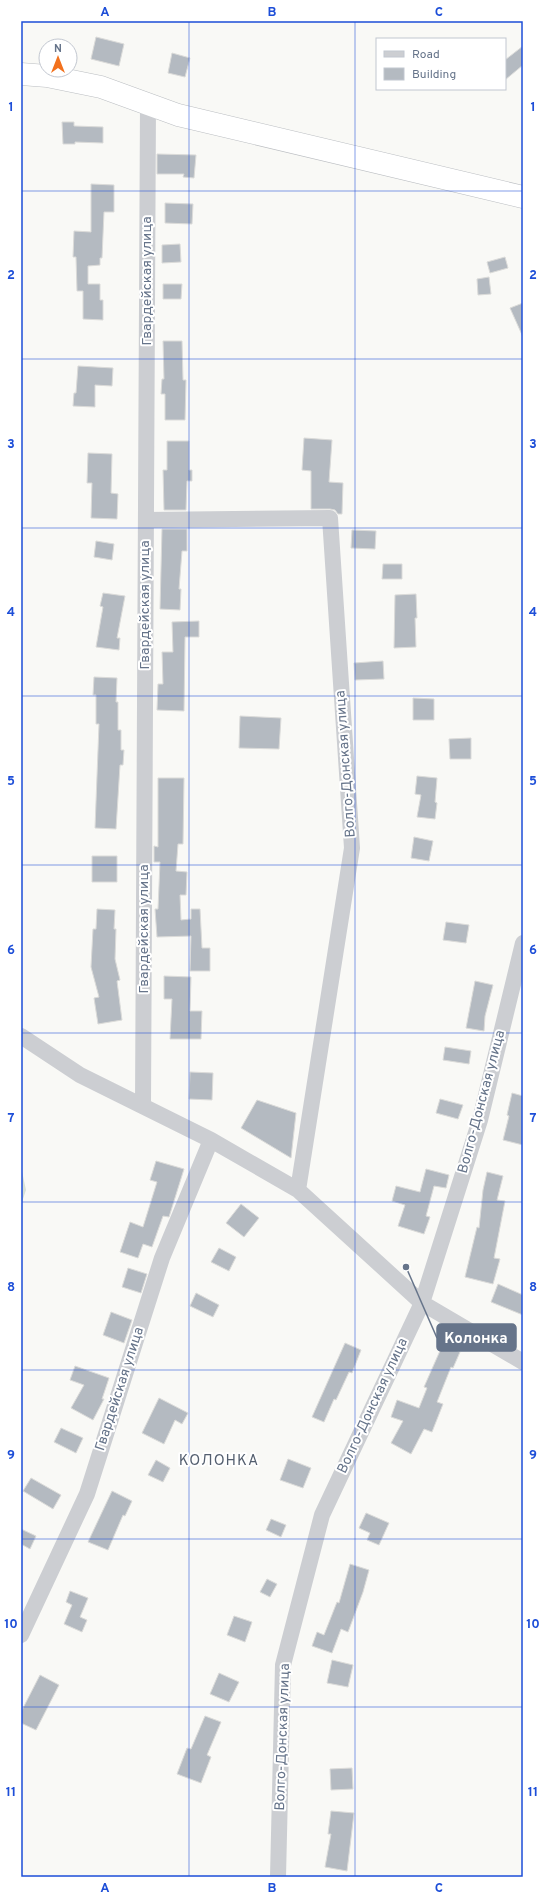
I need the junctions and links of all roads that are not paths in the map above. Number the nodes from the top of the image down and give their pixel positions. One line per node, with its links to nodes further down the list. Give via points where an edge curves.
1 (21, 74): 2 (highway, via 47,76 101,87)
2 (148, 104): 3 (highway, via 178,114); 4 (street, Гвардейская улица)
3 (523, 197)
4 (146, 520): 7 (street, Гвардейская улица); 9 (street, Волго-Донская улица, via 330,518 352,848)
5 (523, 943): 10 (street, Волго-Донская улица, via 480,1120)
6 (21, 1036): 7 (street, via 80,1075)
7 (142, 1106): 8 (street)
8 (210, 1140): 9 (street); 12 (street, Гвардейская улица, via 162,1258 87,1494)
9 (298, 1190): 10 (street)
10 (422, 1303): 11 (street); 13 (street, Волго-Донская улица, via 322,1515 283,1666)
11 (523, 1362)
12 (21, 1635)
13 (278, 1877)

